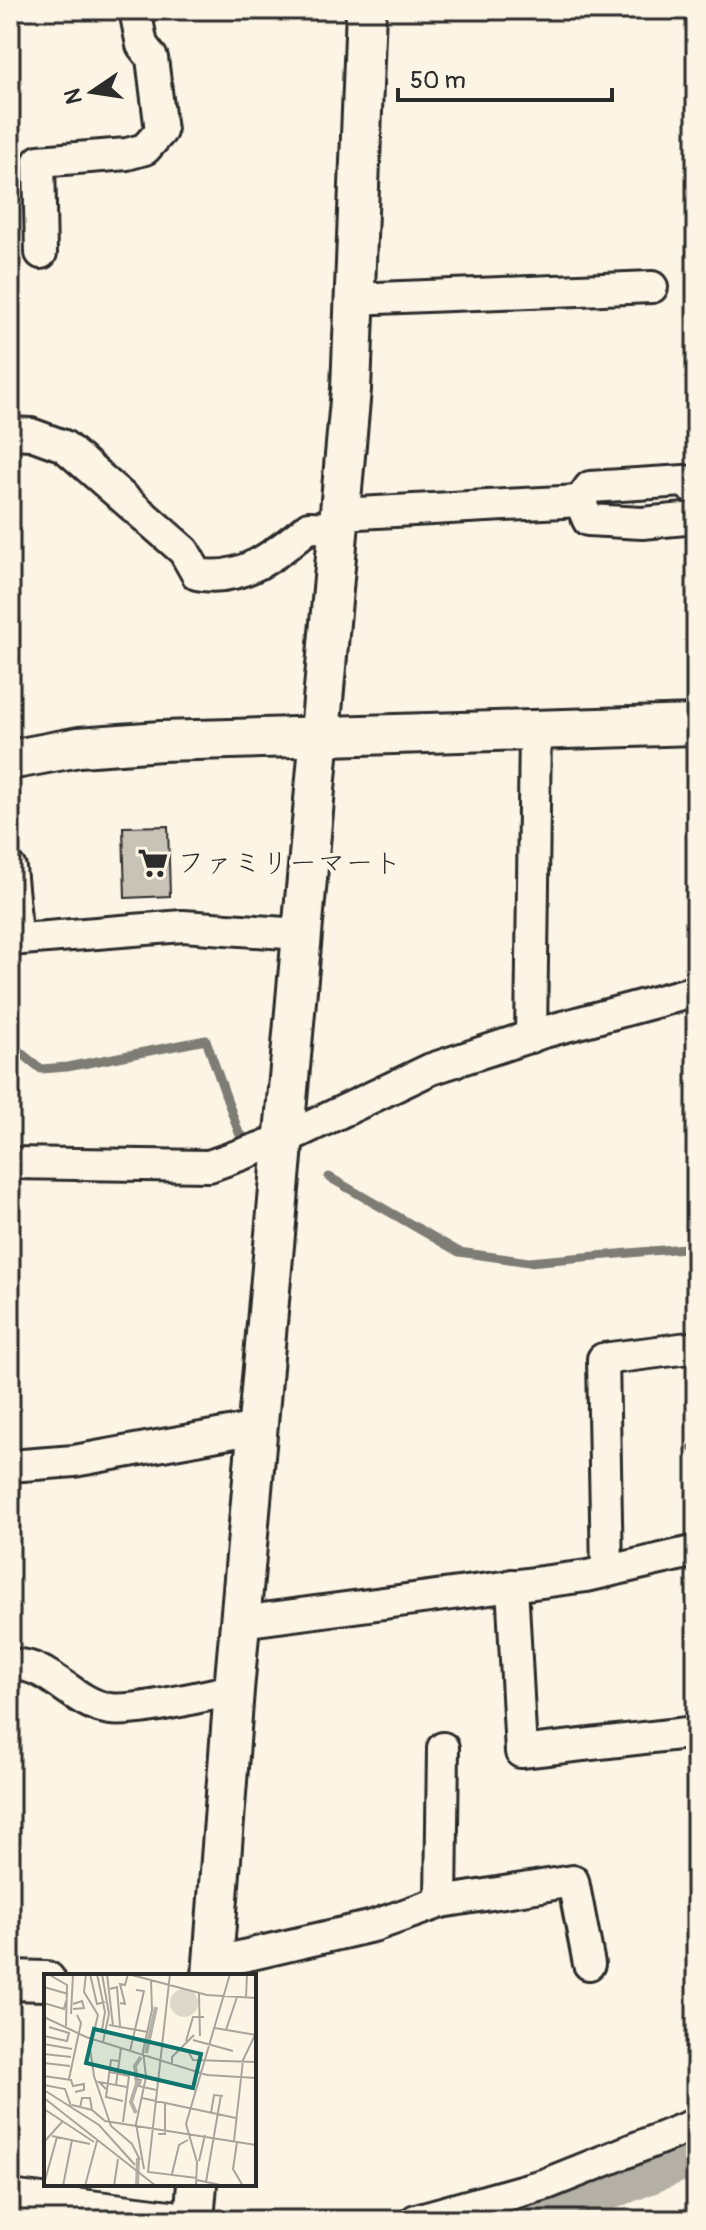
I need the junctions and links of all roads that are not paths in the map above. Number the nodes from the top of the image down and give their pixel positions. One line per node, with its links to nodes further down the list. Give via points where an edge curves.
1 (135, 10): 3 (street, via 142,45 152,58 161,131 145,149 127,154 39,161)
2 (366, 10): 5 (street)
3 (41, 253)
4 (652, 287): 5 (street)
5 (353, 299): 10 (street)
6 (10, 433): 10 (street, via 64,446 184,551 197,574 215,578 263,564 309,527)
7 (696, 491): 8 (street, via 684,481 590,487)
8 (580, 501): 9 (street, via 588,520); 10 (street)
9 (696, 518)
10 (340, 521): 13 (street)
11 (696, 725): 12 (street)
12 (535, 731): 13 (street); 19 (street)
13 (318, 734): 14 (street, via 79,747); 16 (street)
14 (10, 760)
15 (10, 868): 17 (street)
16 (300, 934): 17 (street, via 183,926); 20 (street)
17 (14, 939)
18 (696, 991): 19 (street)
19 (531, 1037): 20 (street, via 431,1069)
20 (282, 1140): 21 (street, via 209,1166); 23 (street)
21 (10, 1163)
22 (696, 1347): 26 (street, via 603,1359)
23 (257, 1428): 24 (street, via 74,1461); 28 (street)
24 (10, 1466)
25 (696, 1551): 26 (street)
26 (607, 1571): 27 (street)
27 (512, 1585): 28 (street); 31 (street, via 521,1752)
28 (240, 1622): 30 (street)
29 (10, 1665): 30 (street, via 40,1669 80,1700 112,1710)
30 (234, 1690): 35 (street)
31 (696, 1732)
32 (443, 1748): 33 (street)
33 (441, 1902): 34 (street, via 573,1881); 35 (street)
34 (589, 1964)
35 (213, 1970)
36 (10, 1980): 37 (street)
37 (44, 1981)
38 (696, 2124): 41 (street, via 546,2184)
39 (10, 2196): 40 (street)
40 (197, 2210)
41 (416, 2220)

